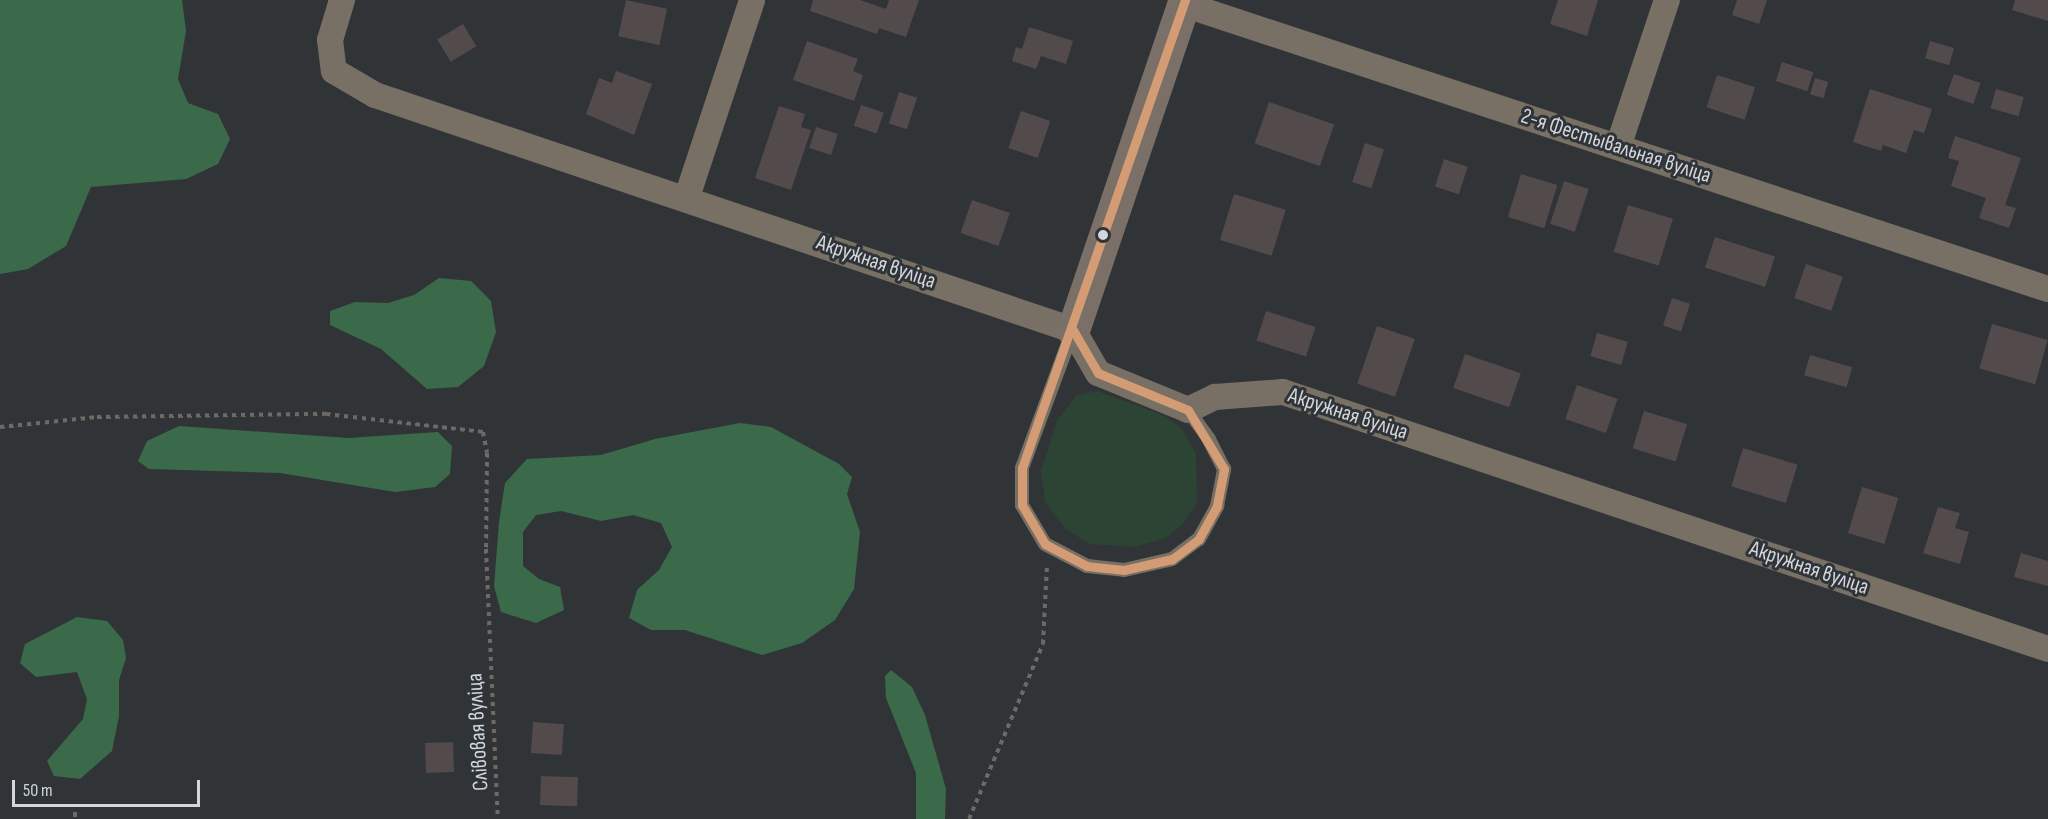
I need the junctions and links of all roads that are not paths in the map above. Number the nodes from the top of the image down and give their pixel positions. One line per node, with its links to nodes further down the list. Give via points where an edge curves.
1 (342, 0): 6 (street, Акружная вуліца, via 330,40 334,71 375,95)
2 (752, 0): 6 (street)
3 (1666, 0): 5 (street)
4 (1184, 2): 5 (street, 2-я Фестывальная вуліца); 8 (street)
5 (1618, 147): 7 (street, 2-я Фестывальная вуліца)
6 (687, 197): 8 (street, Акружная вуліца)
7 (2048, 289)
8 (1073, 330): 9 (street, via 1098,373); 9 (lane, via 1023,468 1022,505 1045,544 1087,566 1124,570 1172,559 1199,539 1216,506 1224,470 1209,439)
9 (1188, 410): 10 (street, Акружная вуліца, via 1215,398 1283,392)
10 (2048, 649)

